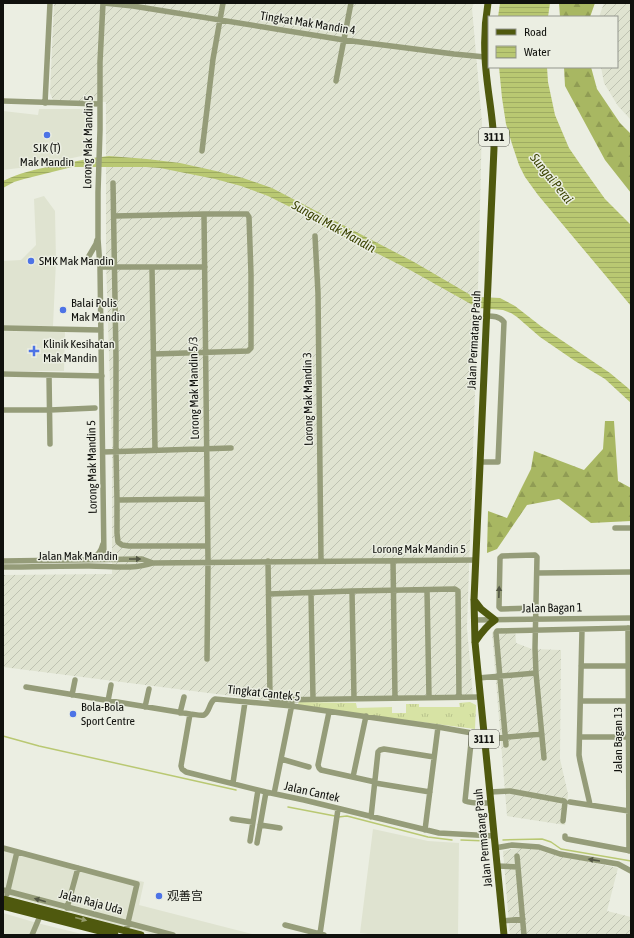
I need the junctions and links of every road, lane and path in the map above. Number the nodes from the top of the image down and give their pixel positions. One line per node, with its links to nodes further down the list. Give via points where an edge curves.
1 (50, 3): 11 (street)
2 (103, 3): 6 (street, Tingkat Mak Mandin 4); 12 (street, Lorong Mak Mandin 5)
3 (223, 3): 6 (street)
4 (351, 3): 7 (street)
5 (488, 3): 8 (main road, Jalan Permatang Pauh / 3111, via 484,31)
6 (220, 20): 7 (street, Tingkat Mak Mandin 4); 13 (street)
7 (344, 40): 8 (street, Tingkat Mak Mandin 4); 9 (street)
8 (485, 57): 24 (main road, Jalan Permatang Pauh / 3111, via 494,135)
9 (336, 81)
10 (3, 101): 11 (street)
11 (45, 103): 12 (street)
12 (100, 104): 18 (street, Lorong Mak Mandin 5)
13 (202, 151)
14 (113, 183): 16 (street)
15 (204, 214): 16 (street); 20 (street, Lorong Mak Mandin 5/3); 27 (street, via 247,214 250,217 252,274 251,348 248,351)
16 (114, 216): 22 (street)
17 (315, 236): 54 (street, Lorong Mak Mandin 3, via 318,292)
18 (98, 238): 19 (street); 21 (street, Lorong Mak Mandin 5)
19 (89, 256)
20 (204, 266): 23 (street); 27 (street, Lorong Mak Mandin 5/3)
21 (100, 267): 22 (street); 26 (street, Lorong Mak Mandin 5)
22 (114, 267): 23 (street); 39 (street)
23 (152, 267): 28 (street)
24 (487, 312): 41 (main road, Jalan Permatang Pauh / 3111); 41 (street, via 504,322 498,462)
25 (3, 328): 26 (street)
26 (101, 330): 31 (street, Lorong Mak Mandin 5)
27 (205, 353): 28 (street); 37 (street, Lorong Mak Mandin 5/3)
28 (154, 354): 38 (street)
29 (3, 374): 30 (street)
30 (50, 375): 31 (street); 34 (street)
31 (102, 376): 40 (street, Lorong Mak Mandin 5)
32 (95, 408): 34 (street)
33 (3, 410): 34 (street)
34 (50, 410): 35 (street)
35 (50, 444)
36 (231, 448): 37 (street)
37 (206, 449): 38 (street); 42 (street, Lorong Mak Mandin 5/3)
38 (155, 450): 39 (street)
39 (116, 451): 40 (street); 43 (street)
40 (103, 452): 46 (street, Lorong Mak Mandin 5)
41 (480, 462): 52 (main road, Jalan Permatang Pauh / 3111)
42 (207, 499): 43 (street); 47 (street, Lorong Mak Mandin 5/3)
43 (117, 500): 47 (street, via 117,538 122,545)
44 (615, 528): 45 (street)
45 (631, 528)
46 (104, 538): 48 (street, Lorong Mak Mandin 5); 49 (street, via 108,554); 50 (street, via 102,550)
47 (207, 546): 55 (street, Lorong Mak Mandin 5/3)
48 (104, 559): 49 (street, Lorong Mak Mandin 5); 50 (street, Jalan Mak Mandin); 58 (street, via 101,563); 60 (street)
49 (117, 559): 57 (street, Lorong Mak Mandin 5, one-way to 57, via 142,559)
50 (89, 560): 53 (street, Jalan Mak Mandin)
51 (393, 560): 52 (street, Lorong Mak Mandin 5); 54 (street, Lorong Mak Mandin 5); 63 (street)
52 (475, 560): 68 (main road, Jalan Permatang Pauh / 3111)
53 (3, 561)
54 (320, 561): 56 (street, Lorong Mak Mandin 5)
55 (208, 562): 56 (street, Lorong Mak Mandin 5); 57 (street, Lorong Mak Mandin 5); 78 (street, Lorong Mak Mandin 5/3)
56 (268, 562): 67 (street)
57 (153, 563): 60 (street, Jalan Mak Mandin)
58 (90, 566): 59 (street, Jalan Mak Mandin); 60 (street, Jalan Mak Mandin)
59 (3, 567)
60 (117, 567)
61 (537, 572): 62 (street); 69 (street); 69 (street, one-way to 61, via 499,607 500,558 535,555)
62 (631, 572)
63 (394, 590): 64 (street); 65 (street); 93 (street)
64 (428, 590): 90 (street); 91 (street, via 458,591)
65 (352, 591): 66 (street); 96 (street)
66 (311, 593): 67 (street); 95 (street)
67 (269, 594): 94 (street, via 270,697 273,700)
68 (474, 600): 72 (main road, Jalan Permatang Pauh / 3111); 73 (main road)
69 (536, 608): 71 (street)
70 (631, 618): 71 (street, Jalan Bagan 1)
71 (535, 619): 73 (street, Jalan Bagan 1); 76 (street)
72 (474, 620): 73 (street, Jalan Bagan 1); 77 (main road, Jalan Permatang Pauh / 3111)
73 (495, 620): 77 (main road, via 484,628)
74 (630, 628): 75 (street, Jalan Bagan 1); 80 (street, Jalan Bagan 13)
75 (582, 630): 76 (street, Jalan Bagan 1); 79 (street)
76 (534, 631): 81 (street); 82 (street, Jalan Bagan 1, via 497,631)
77 (475, 642): 83 (main road, Jalan Permatang Pauh / 3111)
78 (207, 659)
79 (581, 666): 80 (street); 100 (street)
80 (628, 666): 98 (street, Jalan Bagan 13)
81 (536, 673): 82 (street); 109 (street)
82 (499, 676): 83 (street); 113 (street)
83 (478, 678): 92 (main road, Jalan Permatang Pauh / 3111)
84 (74, 680): 88 (street)
85 (111, 685): 97 (street)
86 (26, 688): 88 (street, Tingkat Cantek 5)
87 (149, 689): 102 (street)
88 (72, 695): 97 (street, Tingkat Cantek 5)
89 (184, 697): 103 (street)
90 (429, 697): 91 (street); 93 (street)
91 (459, 697): 92 (street)
92 (480, 697): 110 (main road, Jalan Permatang Pauh / 3111)
93 (395, 698): 96 (street)
94 (294, 699): 95 (street); 101 (street)
95 (312, 699): 96 (street)
96 (354, 699)
97 (108, 701): 102 (street, Tingkat Cantek 5)
98 (629, 701): 100 (street); 112 (street, Jalan Bagan 13)
99 (245, 702): 101 (street, Tingkat Cantek 5); 105 (street, Tingkat Cantek 5, via 215,699 203,715); 121 (street)
100 (580, 702): 111 (street)
101 (292, 706): 104 (street, Tingkat Cantek 5); 117 (street)
102 (145, 707): 103 (street, Tingkat Cantek 5)
103 (180, 712): 105 (street, Tingkat Cantek 5)
104 (329, 712): 106 (street, Tingkat Cantek 5); 119 (street, via 319,768)
105 (190, 714): 121 (street, Jalan Cantek, via 182,769)
106 (366, 716): 107 (street, Tingkat Cantek 5); 119 (street)
107 (438, 726): 108 (street, Tingkat Cantek 5); 115 (street)
108 (472, 733): 110 (street, Tingkat Cantek 5); 128 (street, via 465,800 467,803)
109 (542, 734): 113 (street); 116 (street)
110 (484, 736): 113 (street); 125 (main road, Jalan Permatang Pauh / 3111)
111 (580, 737): 112 (street); 129 (street, via 580,761)
112 (629, 737): 131 (street, Jalan Bagan 13)
113 (505, 738): 114 (street)
114 (506, 745)
115 (434, 757): 120 (street, via 380,750); 124 (street)
116 (544, 758)
117 (281, 759): 118 (street); 126 (street)
118 (309, 767)
119 (353, 777): 120 (street)
120 (375, 782): 124 (street); 132 (street)
121 (233, 783): 122 (street, Jalan Cantek)
122 (258, 790): 123 (street, Jalan Cantek); 135 (street)
123 (266, 792): 126 (street, Jalan Cantek); 136 (street)
124 (430, 792): 138 (street)
125 (490, 792): 128 (main road, Jalan Permatang Pauh / 3111); 134 (street, via 510,791 564,801 566,802)
126 (274, 794): 130 (street, Jalan Cantek)
127 (570, 802): 129 (street)
128 (491, 803): 139 (main road, Jalan Permatang Pauh / 3111)
129 (590, 805): 131 (street)
130 (338, 811): 132 (street, Jalan Cantek); 160 (street)
131 (629, 811): 145 (street, Jalan Bagan 13)
132 (371, 817): 138 (street, Jalan Cantek)
133 (232, 819): 135 (street)
134 (563, 820)
135 (253, 822): 141 (street)
136 (260, 824): 137 (street); 142 (street)
137 (280, 828)
138 (425, 830): 139 (street, Jalan Cantek)
139 (494, 836): 143 (main road, Jalan Permatang Pauh / 3111)
140 (565, 836): 145 (street, via 568,839)
141 (250, 841)
142 (257, 843)
143 (495, 847): 148 (main road, Jalan Permatang Pauh / 3111); 151 (street, one-way to 143, via 618,864 560,854 539,847)
144 (3, 848): 146 (street)
145 (630, 851)
146 (17, 852): 150 (street); 152 (street)
147 (517, 856): 149 (street)
148 (497, 866): 149 (street); 157 (main road, Jalan Permatang Pauh / 3111)
149 (518, 866): 156 (street)
150 (78, 868): 154 (street); 159 (street, via 137,884)
151 (631, 871)
152 (5, 891): 153 (street); 154 (street, Jalan Raja Uda, one-way to 152)
153 (4, 901): 155 (main road); 159 (main road, Jalan Raja Uda, one-way to 159)
154 (68, 908): 159 (street, Jalan Raja Uda)
155 (40, 916): 161 (street); 162 (main road)
156 (523, 919): 157 (street); 166 (street)
157 (502, 921): 165 (main road, Jalan Permatang Pauh / 3111)
158 (285, 925): 160 (street)
159 (127, 928): 163 (main road, Jalan Raja Uda); 164 (street, Jalan Raja Uda)
160 (322, 934)
161 (32, 935)
162 (115, 935)
163 (141, 935)
164 (173, 935)
165 (504, 935)
166 (524, 935)

